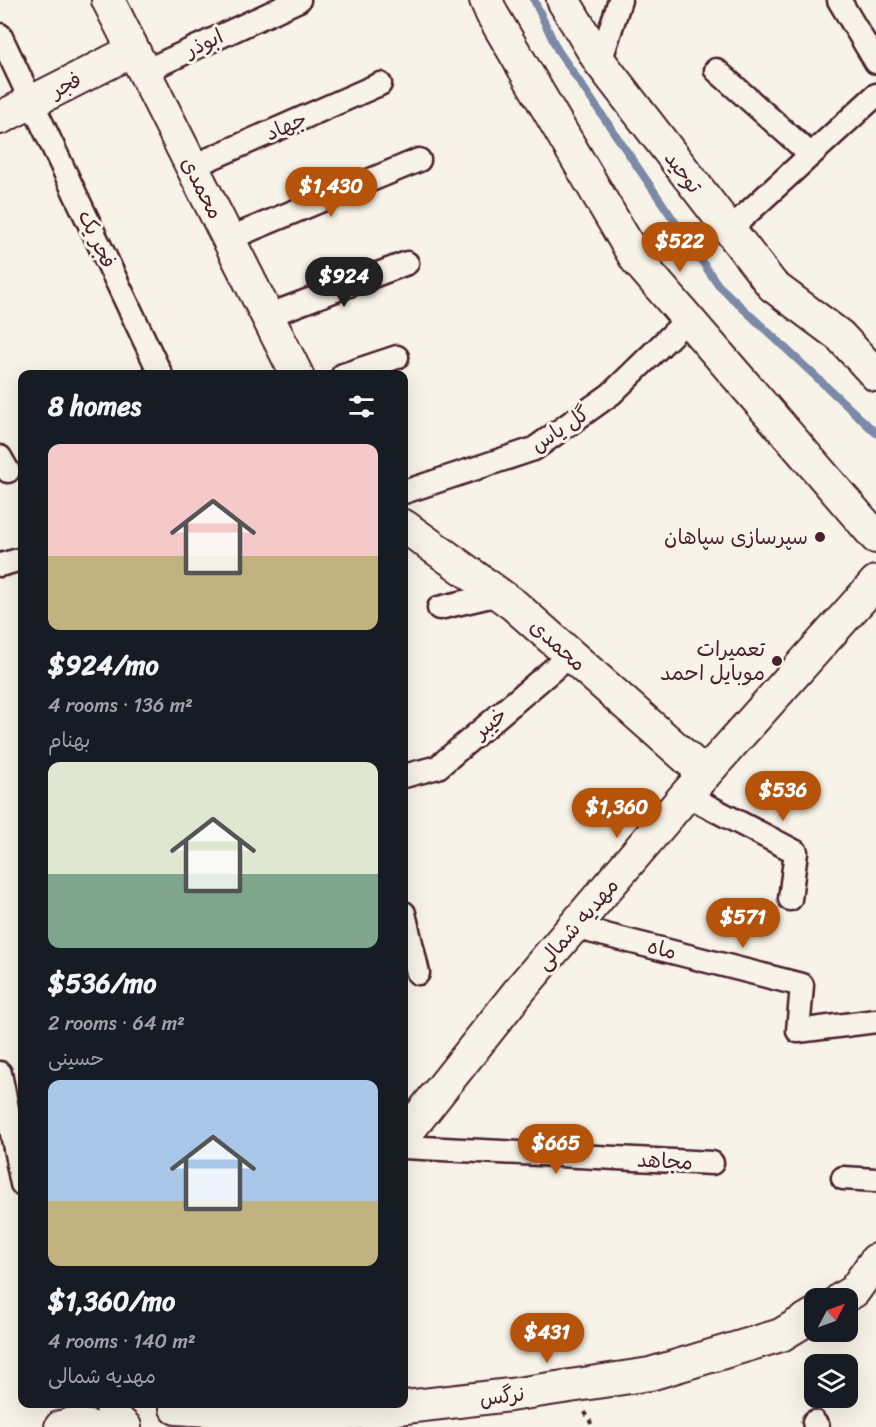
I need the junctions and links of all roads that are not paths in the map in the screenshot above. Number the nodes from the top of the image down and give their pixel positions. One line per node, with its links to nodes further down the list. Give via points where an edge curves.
1 (108, 0): 8 (street, محمدی)
2 (299, 0): 8 (street, ابوذر)
3 (486, 0): 23 (street, via 636,259)
4 (563, 0): 9 (street, توحید)
5 (620, 0): 9 (street)
6 (839, 0): 10 (street)
7 (0, 35): 14 (street, فجر یک)
8 (137, 61): 14 (street, فجر); 18 (street, محمدی)
9 (600, 62): 19 (street, توحید)
10 (876, 62)
11 (716, 70): 16 (street)
12 (380, 84): 18 (street, جهاد)
13 (876, 95): 16 (street)
14 (33, 102): 15 (street, فجر); 25 (street, فجر یک)
15 (0, 118)
16 (811, 155): 19 (street)
17 (419, 160): 20 (street)
18 (191, 167): 20 (street, محمدی)
19 (729, 230): 28 (street, توحید, via 773,286 840,336)
20 (228, 239): 22 (street, محمدی)
21 (407, 263): 22 (street)
22 (267, 316): 26 (street, محمدی)
23 (688, 319): 29 (street, گل یاس, via 611,394 534,449); 31 (street)
24 (397, 357): 27 (street)
25 (159, 370)
26 (294, 370)
27 (359, 370)
28 (876, 375)
29 (408, 491)
30 (408, 529): 35 (street, محمدی)
31 (876, 537)
32 (18, 561): 33 (street)
33 (0, 565)
34 (876, 582): 39 (street, مهدیه شمالی)
35 (499, 594): 36 (street); 37 (street, محمدی)
36 (439, 608)
37 (570, 655): 38 (street, خیبر, via 438,767); 39 (street, محمدی)
38 (408, 775)
39 (696, 785): 40 (street, via 796,852); 41 (street, مهدیه شمالی)
40 (790, 899)
41 (574, 927): 44 (street, ماه, via 802,985 798,1031); 46 (street, مهدیه شمالی)
42 (408, 930): 43 (street)
43 (418, 973)
44 (876, 1022)
45 (0, 1073): 48 (street)
46 (408, 1131)
47 (408, 1147): 49 (street, مجاهد)
48 (18, 1159)
49 (711, 1163)
50 (843, 1179): 51 (street)
51 (876, 1180)
52 (876, 1260): 53 (street)
53 (856, 1288)
54 (804, 1321): 56 (street, نرگس, via 781,1335 650,1374)
55 (405, 1408): 58 (street, نرگس)
56 (408, 1408)
57 (171, 1418): 58 (street, نرگس, via 260,1413)
58 (276, 1424)

